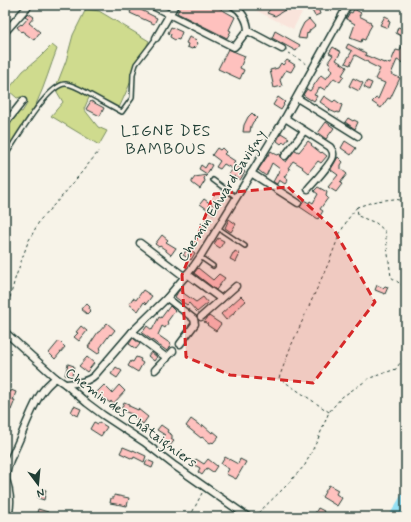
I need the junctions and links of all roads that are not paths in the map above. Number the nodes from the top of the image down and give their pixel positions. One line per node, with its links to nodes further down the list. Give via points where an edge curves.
1 (29, 5): 8 (street)
2 (151, 5): 6 (street)
3 (175, 5): 6 (street)
4 (232, 5): 7 (street, via 248,24)
5 (348, 5): 11 (street, Chemin Edward Savigny)
6 (170, 15): 7 (street, via 234,47); 9 (street)
7 (248, 31): 10 (street)
8 (5, 32)
9 (156, 38): 17 (lane, via 136,64 132,98 122,112 76,87 60,85 43,100)
10 (282, 49)
11 (296, 98): 13 (street, Chemin Edward Savigny); 16 (street)
12 (23, 100): 14 (street)
13 (285, 118): 15 (street); 19 (street, Chemin Edward Savigny)
14 (5, 124)
15 (304, 131): 18 (street); 21 (street, via 330,148 333,153 332,160)
16 (358, 136)
17 (5, 154)
18 (285, 156)
19 (251, 173): 22 (street, Chemin Edward Savigny); 23 (street)
20 (213, 180): 22 (lane)
21 (308, 189)
22 (236, 197): 24 (street, Chemin Edward Savigny)
23 (298, 203)
24 (218, 228): 26 (lane); 27 (street, Chemin Edward Savigny)
25 (140, 243): 29 (street)
26 (245, 246)
27 (200, 257): 28 (lane); 29 (street, Chemin Edward Savigny)
28 (213, 266)
29 (186, 276): 31 (street, Chemin Edward Savigny); 32 (street)
30 (236, 286): 32 (street)
31 (167, 298): 35 (street, Chemin Edward Savigny); 36 (street, via 195,322)
32 (221, 299): 33 (street)
33 (201, 317)
34 (5, 332): 40 (street, Chemin des Châtaigniers)
35 (132, 332): 38 (street); 41 (street, Chemin Edward Savigny, via 92,378)
36 (180, 344)
37 (173, 351): 38 (street)
38 (167, 358): 39 (street)
39 (155, 370)
40 (56, 378): 41 (street, Chemin des Châtaigniers); 42 (street, via 38,398 10,460 6,478 10,492)
41 (65, 384): 43 (street, Chemin des Châtaigniers, via 92,407)
42 (8, 517)
43 (248, 517)

